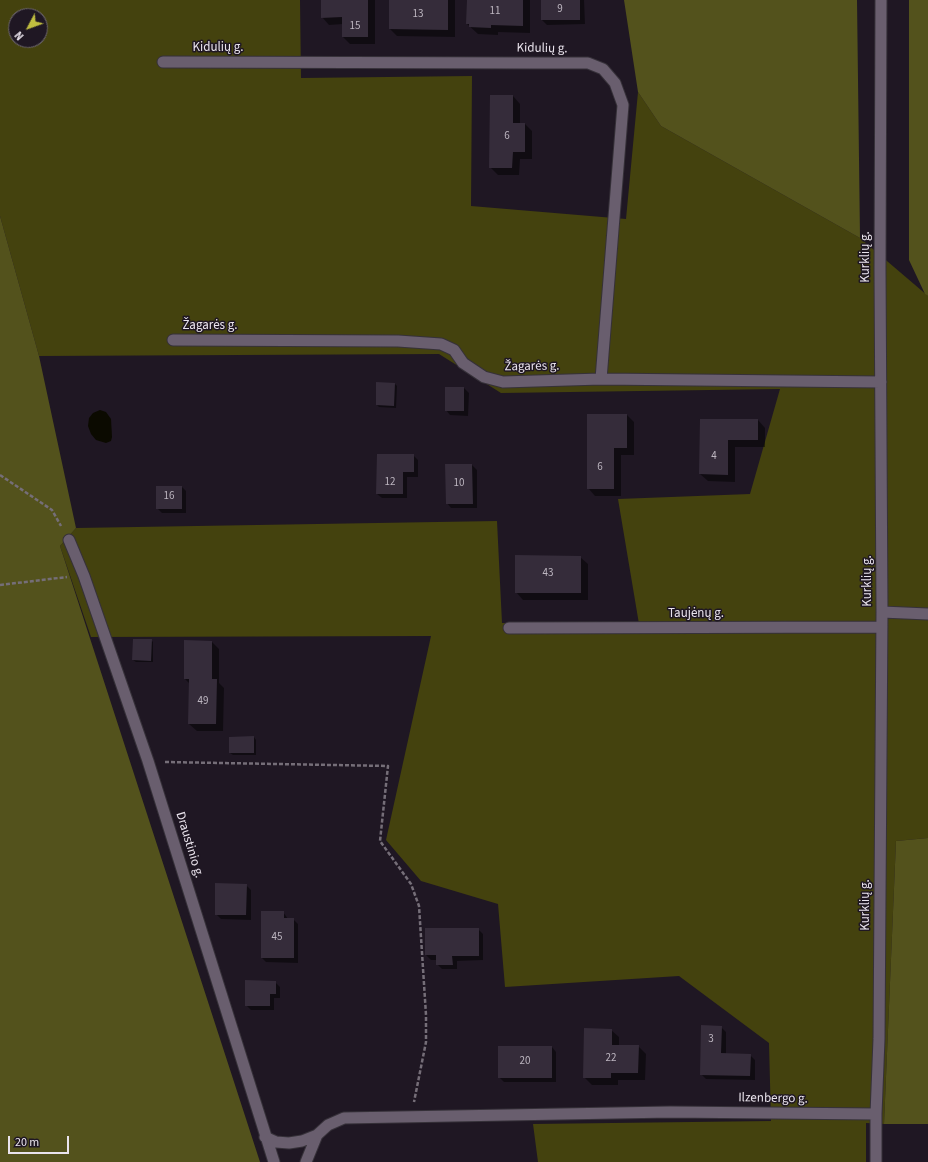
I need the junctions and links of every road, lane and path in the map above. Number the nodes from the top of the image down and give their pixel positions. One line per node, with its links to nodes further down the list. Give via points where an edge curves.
1 (881, 0): 5 (street, Kurklių g.)
2 (163, 62): 4 (street, Kidulių g., via 550,63 588,64 603,69 615,83 623,105)
3 (173, 340): 4 (street, Žagarės g., via 398,341 442,344 454,350 463,363 484,377 503,382)
4 (601, 378): 5 (street, Žagarės g.)
5 (881, 382): 10 (street, Kurklių g.)
6 (0, 475): 7 (path, via 52,510)
7 (69, 540): 8 (street, Draustinio g.)
8 (84, 576): 9 (path); 14 (street, Draustinio g.)
9 (0, 585)
10 (882, 612): 11 (street); 13 (street, Kurklių g.)
11 (928, 614)
12 (510, 628): 13 (street, Taujėnų g.)
13 (882, 628): 15 (street, Kurklių g., via 879,1039)
14 (148, 761): 16 (path, via 388,766 380,841 411,884 419,906 426,1042); 18 (street, Draustinio g.)
15 (876, 1114): 16 (street, Ilzenbergo g., via 670,1112); 21 (street, Kurklių g.)
16 (411, 1116): 17 (street, Ilzenbergo g., via 344,1118 328,1125)
17 (317, 1135): 18 (street, via 289,1143 276,1142); 20 (street)
18 (264, 1137): 19 (street, Draustinio g.)
19 (274, 1162)
20 (306, 1162)
21 (876, 1162)

